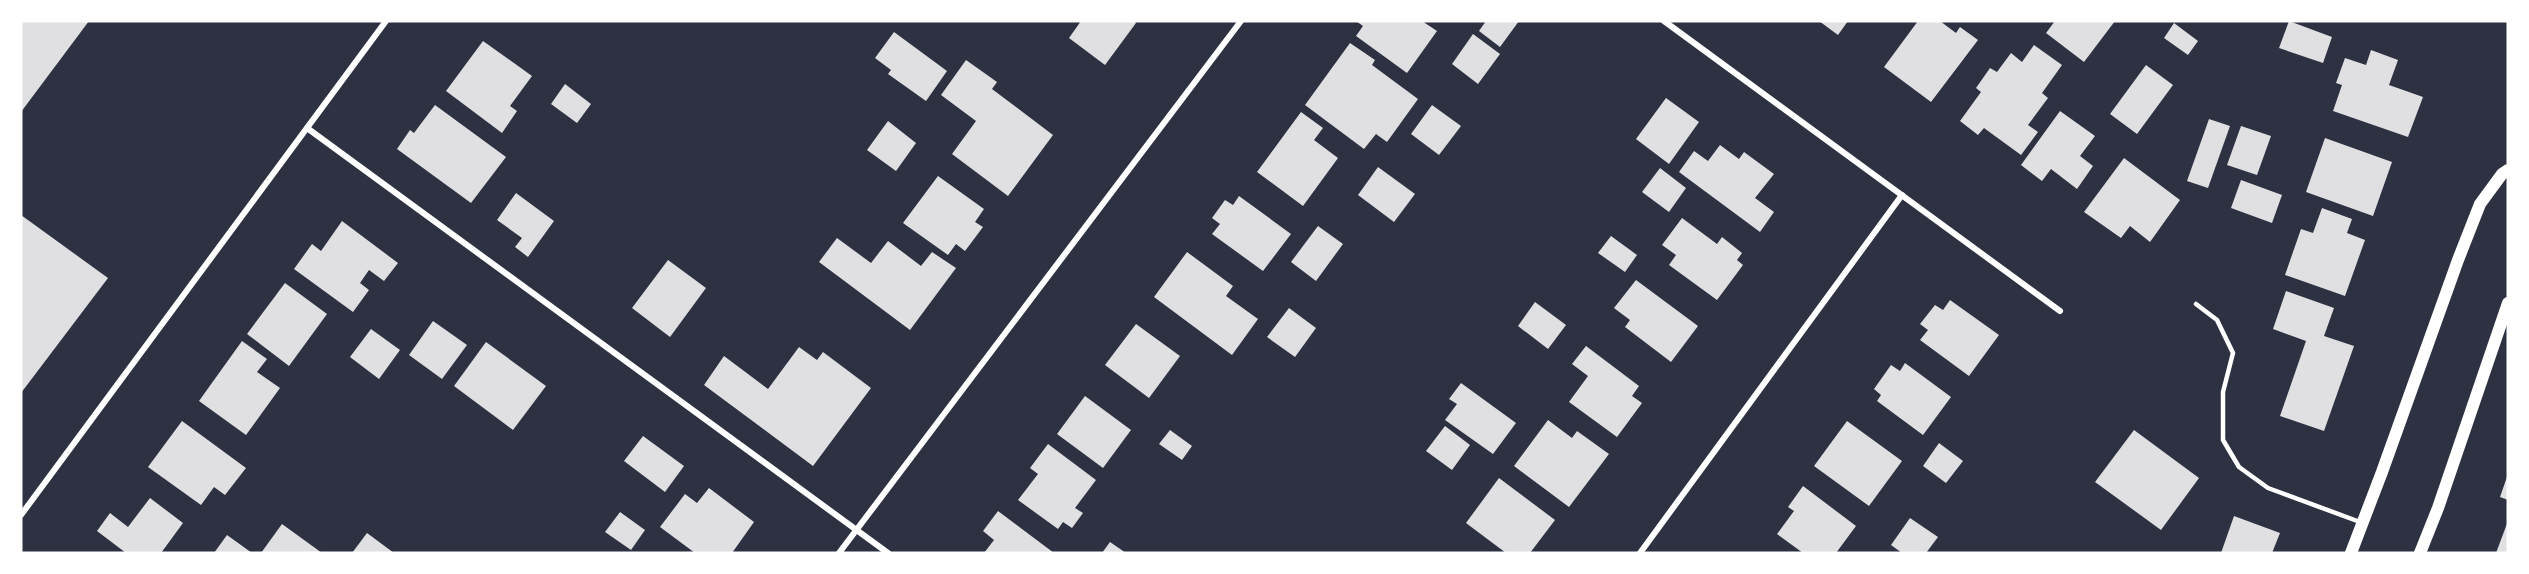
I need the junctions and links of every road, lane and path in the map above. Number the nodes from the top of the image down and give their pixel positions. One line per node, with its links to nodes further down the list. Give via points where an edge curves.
1 (386, 21): 4 (street)
2 (1241, 21): 12 (street)
3 (1664, 21): 6 (street)
4 (307, 128): 10 (street); 12 (street)
5 (2508, 170): 11 (main road, via 2480,204)
6 (1902, 195): 9 (street); 15 (street)
7 (2508, 303): 17 (main road)
8 (2196, 304): 11 (lane, via 2217,320 2233,353 2223,392 2223,440 2239,466 2268,488)
9 (2060, 311)
10 (21, 515)
11 (2362, 523): 16 (main road)
12 (856, 529): 13 (street); 14 (street)
13 (838, 553)
14 (888, 553)
15 (1640, 553)
16 (2351, 553)
17 (2420, 553)

